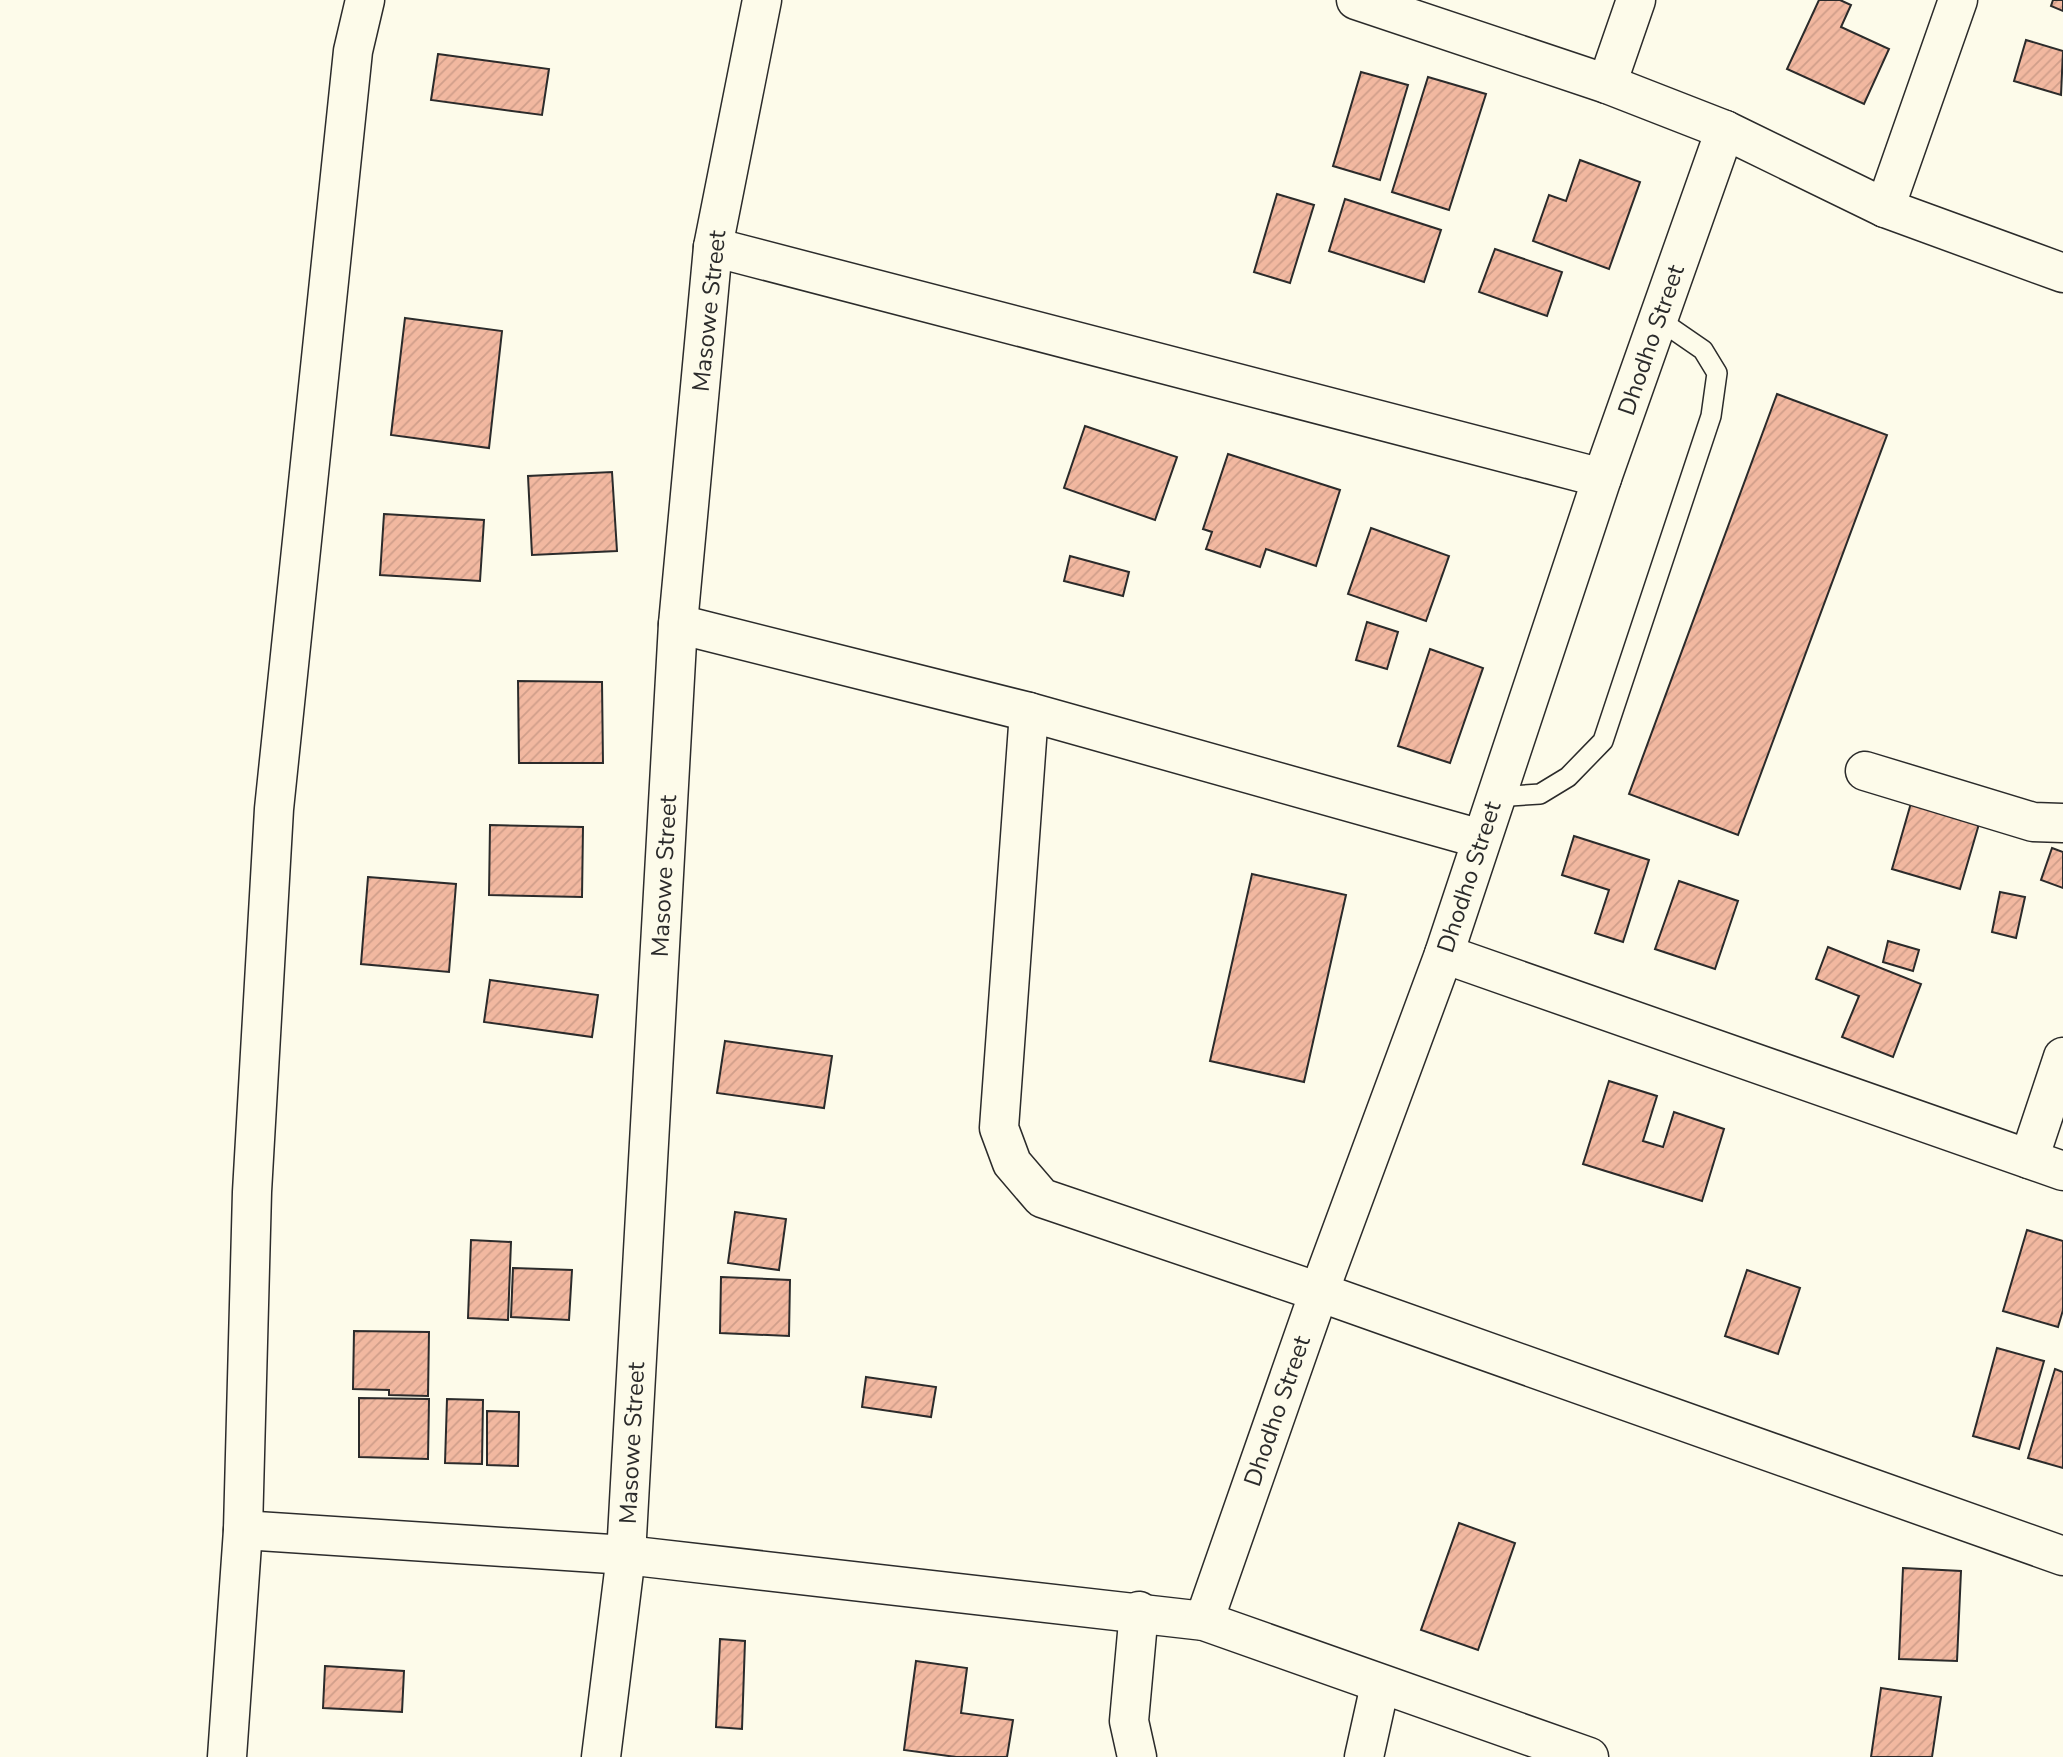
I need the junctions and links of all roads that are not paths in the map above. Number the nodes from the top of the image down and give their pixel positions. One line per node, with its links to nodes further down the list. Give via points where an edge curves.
1 (365, 0): 23 (street, via 353,51 274,809 252,1192)
2 (762, 0): 9 (street, Masowe Street)
3 (1356, 0): 6 (street)
4 (1636, 0): 6 (street)
5 (1958, 0): 8 (street)
6 (1606, 84): 7 (street)
7 (1725, 130): 8 (street); 11 (street, Dhodho Street)
8 (1885, 208): 10 (street)
9 (713, 247): 12 (street); 13 (street, Masowe Street)
10 (2063, 273)
11 (1658, 319): 12 (street, Dhodho Street); 16 (lane, via 1703,350 1717,373 1711,416 1602,741 1568,777 1539,794)
12 (1602, 478): 16 (street, Dhodho Street)
13 (678, 624): 14 (street); 24 (street, Masowe Street)
14 (1029, 712): 18 (street); 22 (street, via 999,1128 1012,1163 1042,1198)
15 (1865, 771): 17 (street, via 2033,822)
16 (1495, 797): 18 (street, Dhodho Street)
17 (2063, 823)
18 (1481, 839): 19 (street, Dhodho Street)
19 (1444, 954): 21 (street); 22 (street, Dhodho Street)
20 (2063, 1057): 21 (street)
21 (2046, 1165)
22 (1319, 1292): 25 (street); 27 (street, Dhodho Street)
23 (243, 1530): 24 (street); 29 (street)
24 (626, 1555): 26 (street); 30 (street, Masowe Street)
25 (2063, 1556)
26 (1139, 1611): 27 (street); 31 (street, via 1129,1721)
27 (1204, 1621): 28 (street)
28 (1380, 1685): 32 (street); 33 (street)
29 (227, 1757)
30 (601, 1757)
31 (1137, 1757)
32 (1364, 1757)
33 (1589, 1757)

